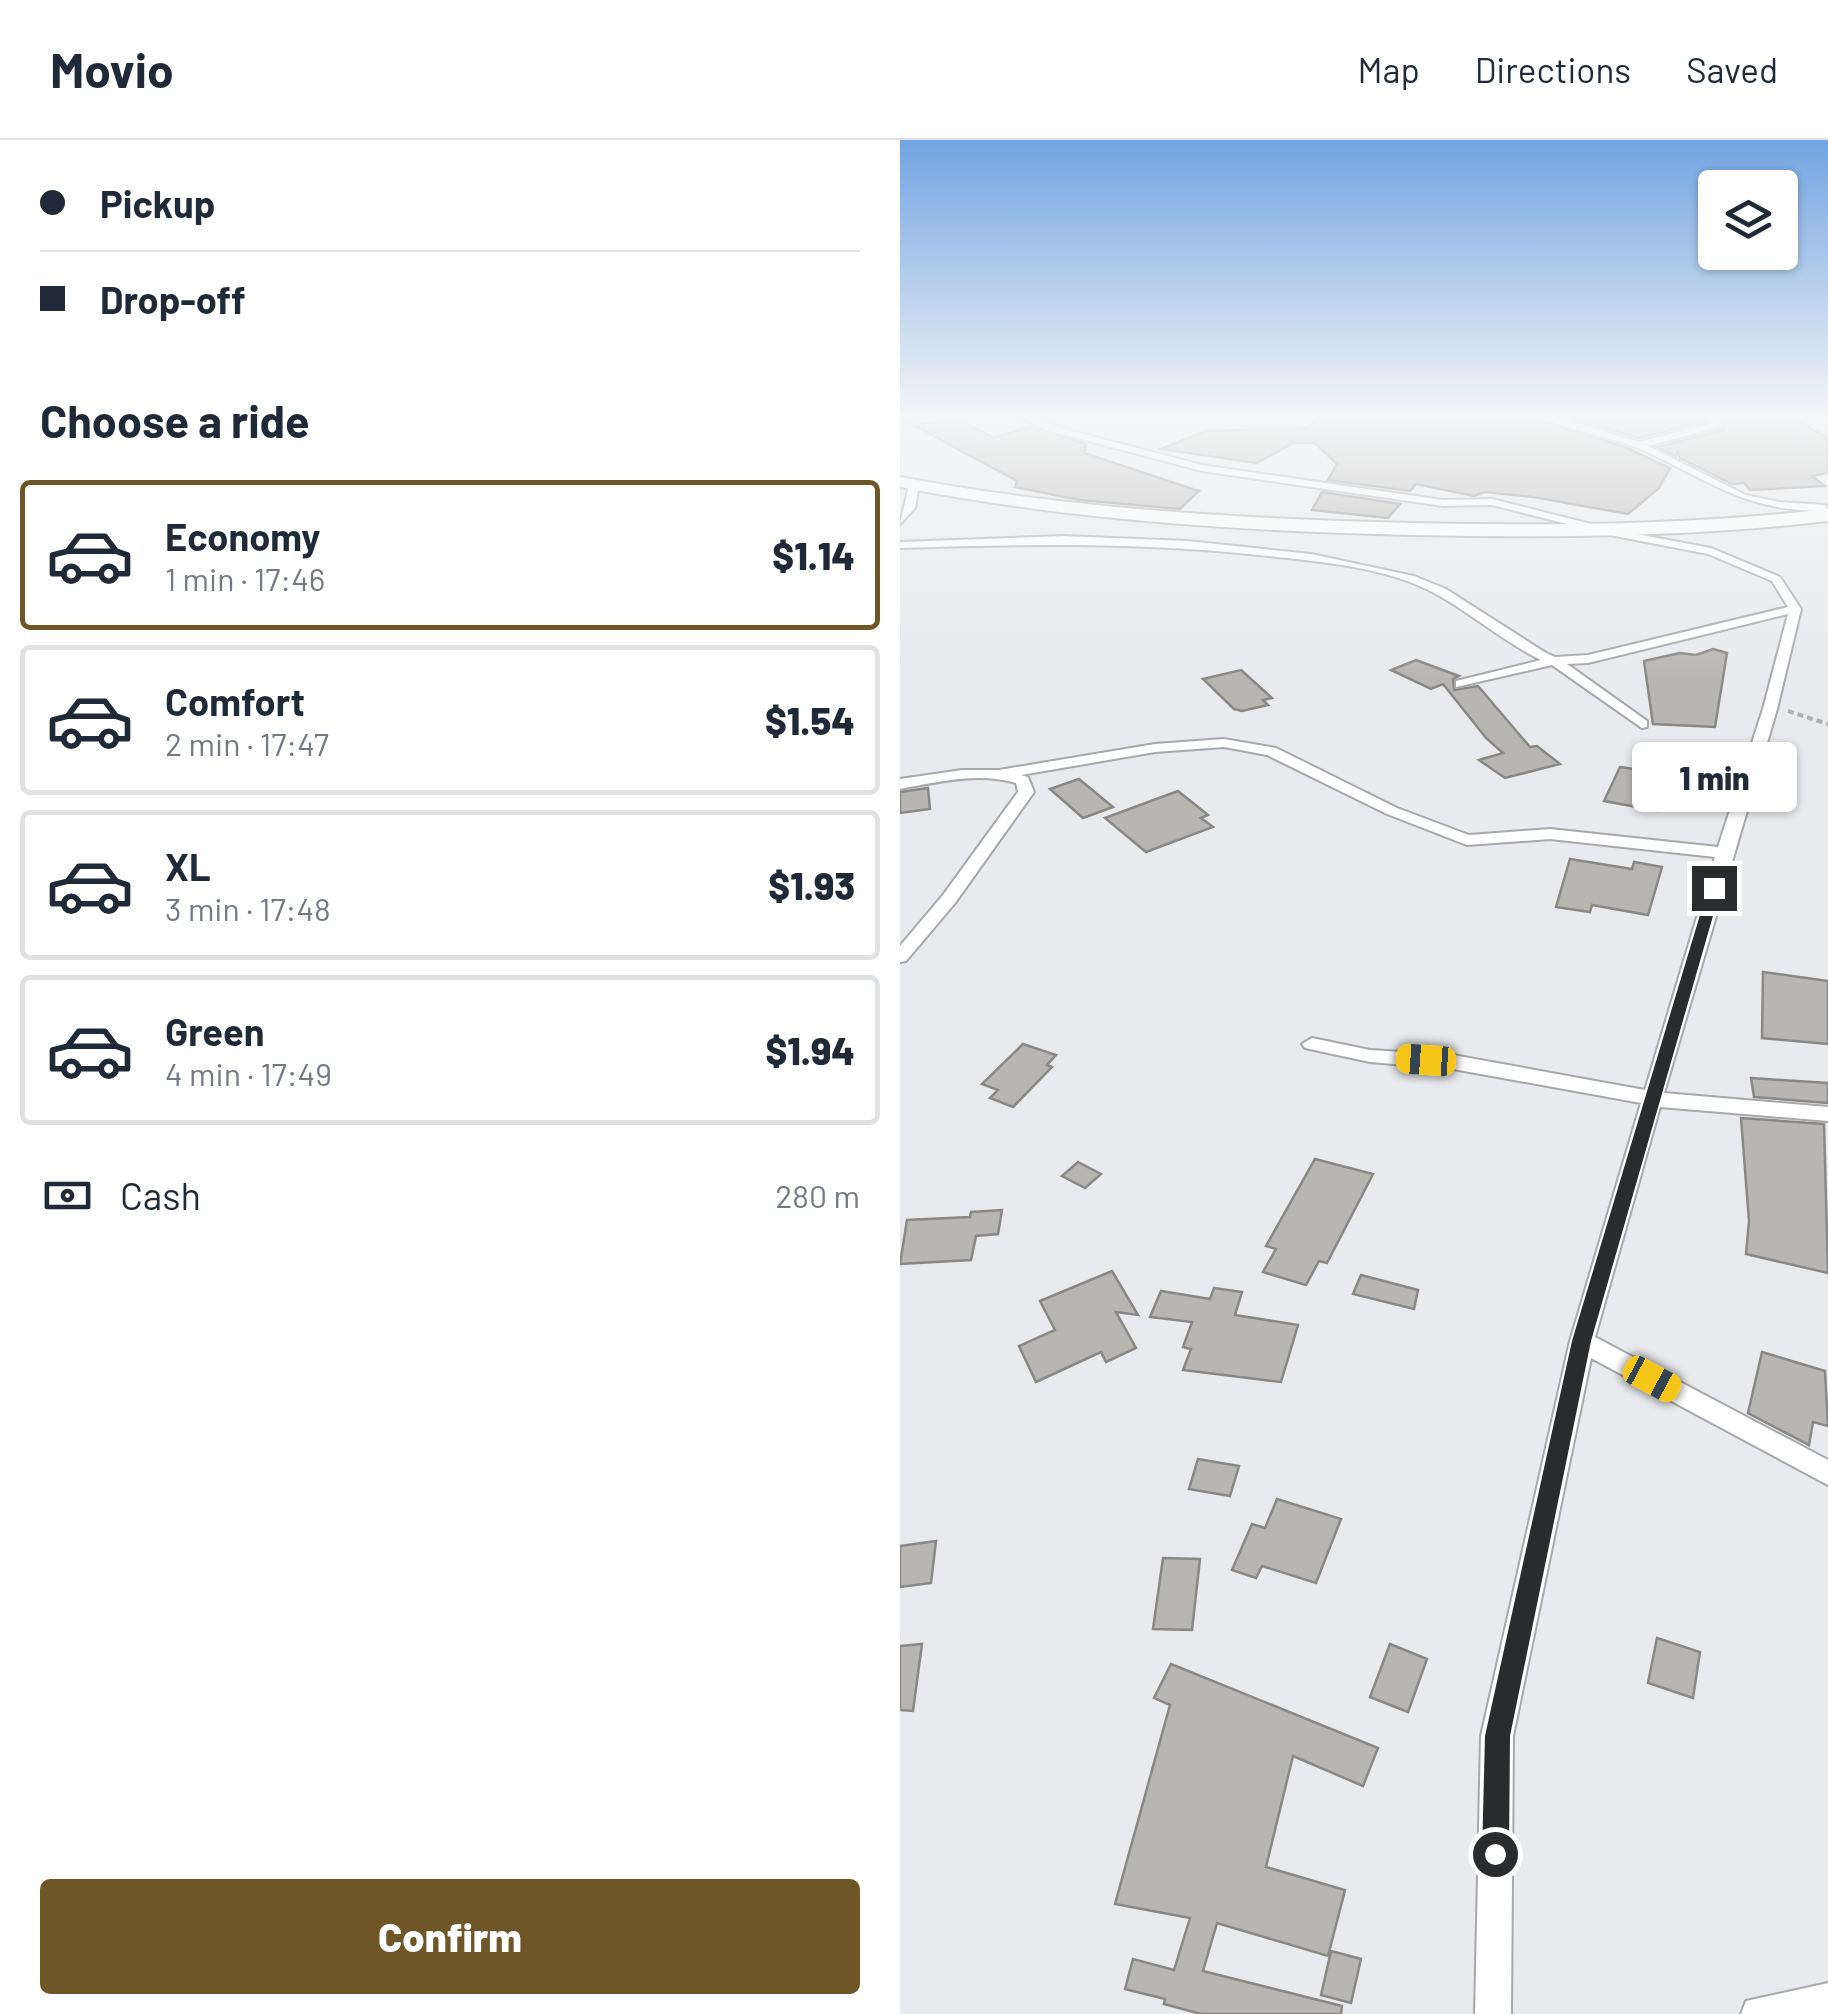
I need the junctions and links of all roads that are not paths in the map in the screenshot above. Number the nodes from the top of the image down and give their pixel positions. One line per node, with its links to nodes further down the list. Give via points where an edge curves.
1 (1032, 504): 5 (highway, via 1235,523)
2 (1502, 504): 5 (street)
3 (1773, 504): 4 (street)
4 (1827, 511): 5 (highway)
5 (1615, 533): 7 (street, via 1738,559 1776,579)
6 (900, 545): 8 (street, via 1116,540 1311,557 1427,584)
7 (1794, 609): 8 (street, via 1588,659); 13 (street)
8 (1554, 661): 9 (street); 10 (street)
9 (1461, 684)
10 (1642, 724)
11 (1004, 773): 12 (street); 13 (street, via 1224,743 1271,751 1468,840 1550,834); 14 (street, via 1024,780 1026,792)
12 (900, 784)
13 (1724, 852): 16 (street)
14 (900, 957)
15 (1312, 1044): 16 (street)
16 (1656, 1097): 17 (street); 18 (street)
17 (1828, 1114)
18 (1582, 1341): 19 (street); 21 (street, via 1498,1736)
19 (1828, 1473)
20 (1828, 2001): 22 (street)
21 (1493, 2014)
22 (1759, 2014)

